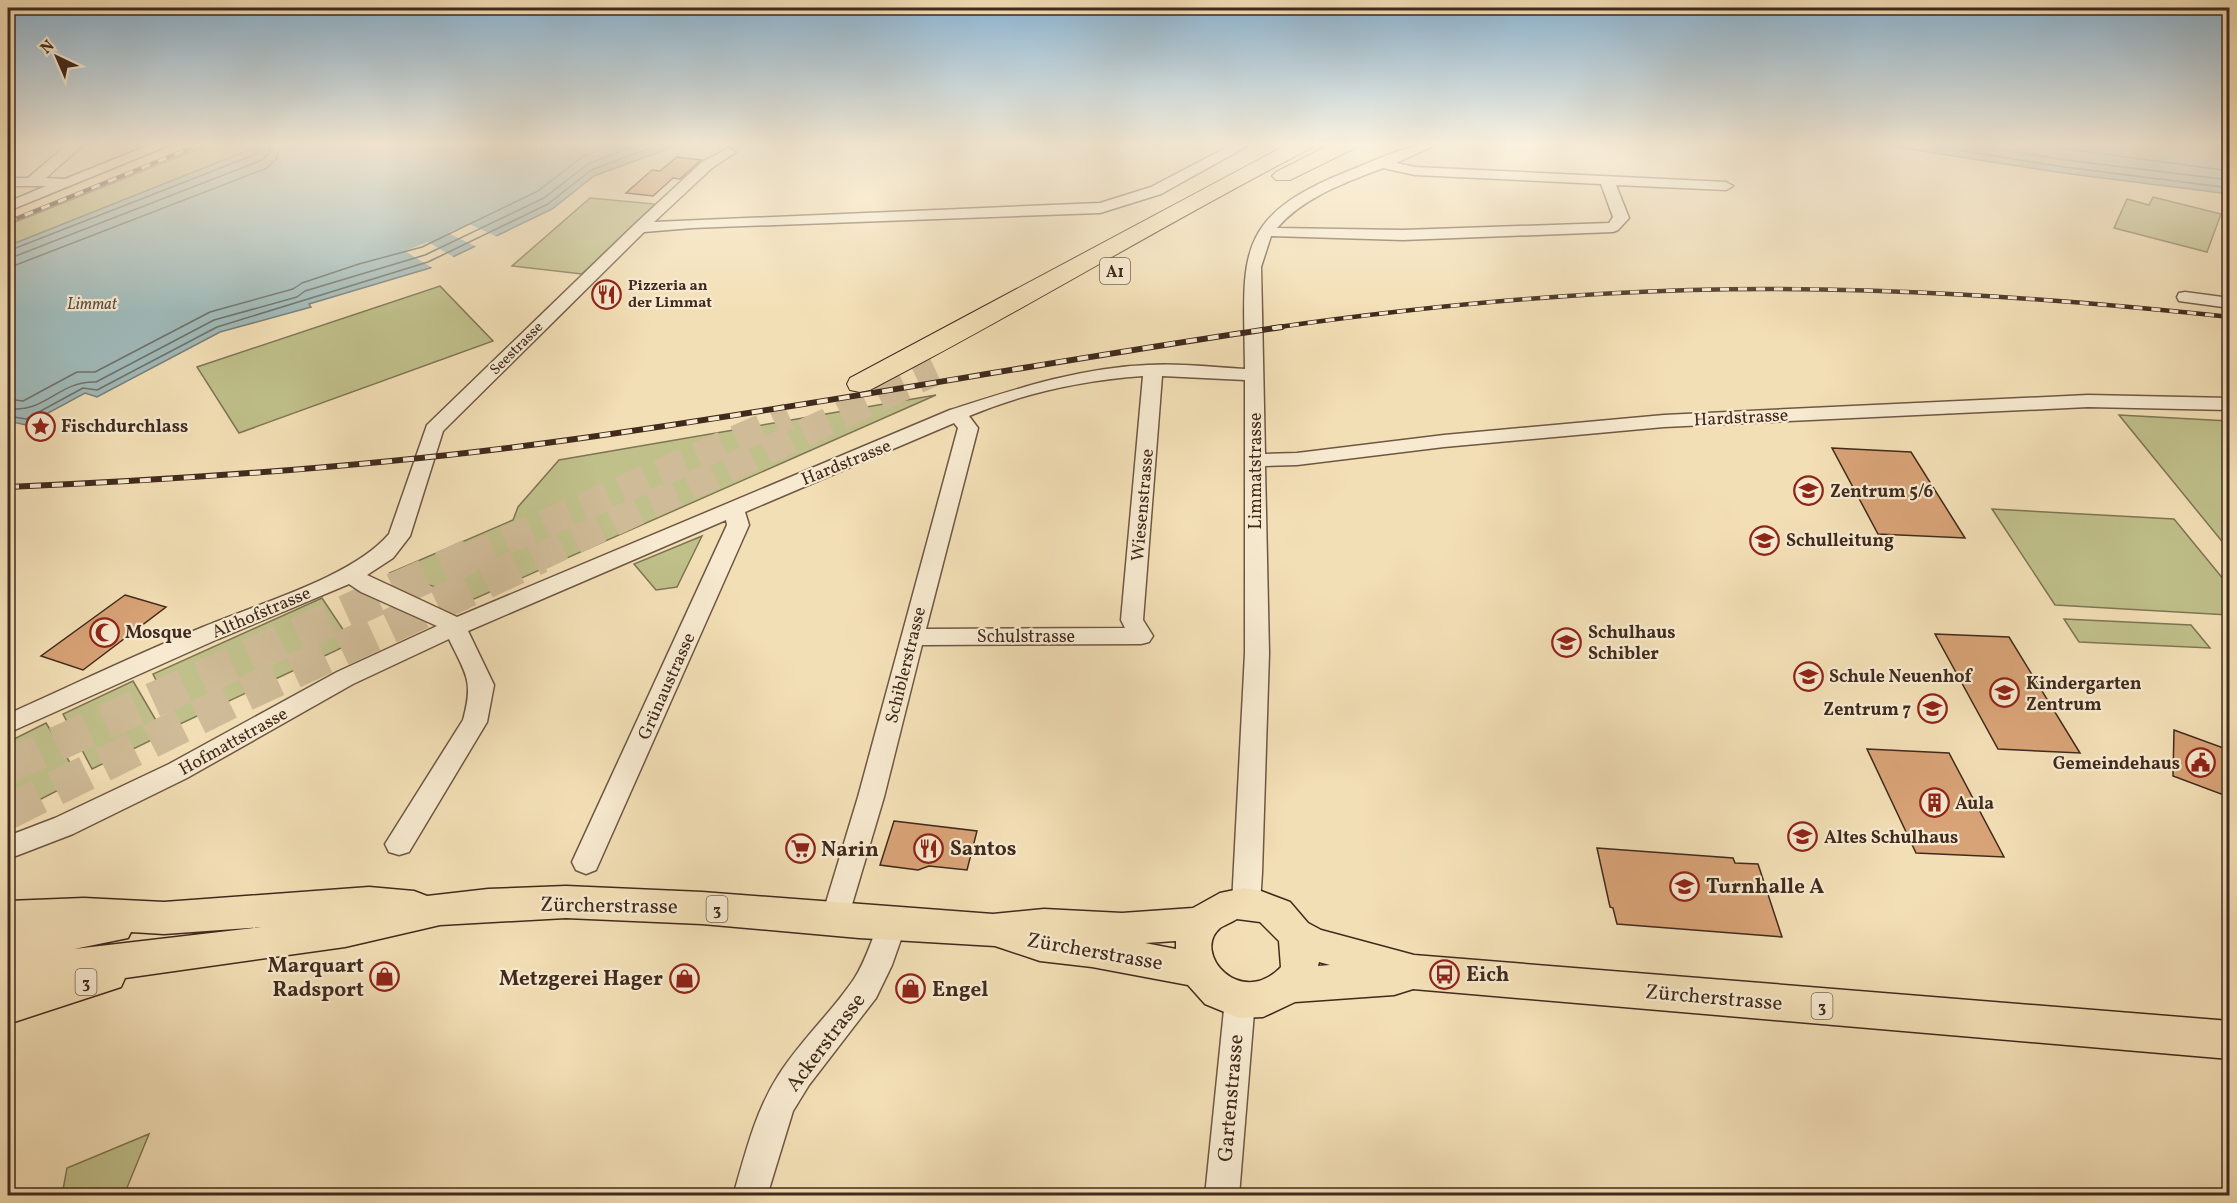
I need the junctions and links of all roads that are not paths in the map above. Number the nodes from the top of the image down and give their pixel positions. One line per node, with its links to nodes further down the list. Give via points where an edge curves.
1 (25, 200): 8 (street)
2 (669, 200): 9 (street, Seestrasse)
3 (1134, 200): 9 (street, via 1100,208)
4 (1198, 200): 16 (highway, A1, via 971,327)
5 (1240, 200): 11 (highway, A1)
6 (1298, 200): 10 (street, Limmatstrasse)
7 (1614, 200): 10 (street, via 1621,218 1613,227 1392,236)
8 (8, 207)
9 (639, 228): 21 (street, Seestrasse, via 434,429 399,536 385,553)
10 (1266, 231): 15 (street, Limmatstrasse, via 1253,267)
11 (1104, 278)
12 (2185, 297): 13 (street)
13 (2229, 303)
14 (1153, 370): 15 (street, Hardstrasse); 18 (street, Hardstrasse, via 1051,383); 23 (street, Wiesenstrasse, via 1131,621)
15 (1254, 375): 19 (street, Limmatstrasse)
16 (860, 384)
17 (2229, 404): 19 (street, Hardstrasse, via 2088,401 1664,421)
18 (957, 414): 20 (street, Hardstrasse); 24 (street, Schiblerstrasse, via 968,428)
19 (1255, 460): 29 (street, Limmatstrasse, via 1257,653 1251,863)
20 (734, 509): 22 (street, Hardstrasse); 28 (street, Grünaustrasse, via 738,525)
21 (351, 575): 22 (street); 25 (street, Althofstrasse)
22 (454, 627): 26 (street, via 482,685 475,722); 27 (street, Hofmattstrasse, via 345,678 178,771 64,826)
23 (1142, 636): 24 (street, Schulstrasse)
24 (911, 637): 33 (street, Schiblerstrasse, via 883,754)
25 (8, 724)
26 (399, 844)
27 (8, 848)
28 (586, 862)
29 (1246, 904): 34 (main road, via 1220,908); 37 (main road, via 1276,913)
30 (440, 909): 32 (main road, Zürcherstrasse / 3, via 369,903); 33 (main road, Zürcherstrasse / 3, via 566,902); 39 (main road, Zürcherstrasse / 3, via 345,931)
31 (8, 917): 32 (main road, Zürcherstrasse / 3, via 84,914)
32 (164, 918): 38 (main road, Zürcherstrasse / 3)
33 (836, 919): 35 (main road, Zürcherstrasse / 3)
34 (1201, 923): 36 (main road, Zürcherstrasse / 3, via 1142,929 1044,925); 40 (main road, via 1192,946)
35 (891, 924): 36 (main road, Zürcherstrasse / 3); 47 (street, Ackerstrasse, via 881,959 864,990 788,1088 771,1126)
36 (993, 930): 40 (main road, Zürcherstrasse / 3, via 1040,945 1092,950)
37 (1296, 935): 41 (main road, Zürcherstrasse / 3, via 1314,944); 43 (main road, via 1301,963)
38 (8, 943)
39 (165, 957): 42 (main road, Zürcherstrasse); 45 (main road, 3)
40 (1197, 970): 44 (main road, via 1214,990)
41 (1414, 972): 43 (main road, Zürcherstrasse / 3, via 1394,978); 46 (main road, Zürcherstrasse / 3)
42 (8, 973)
43 (1290, 985): 44 (main road, via 1268,999)
44 (1240, 1000): 48 (street, Gartenstrasse)
45 (8, 1006)
46 (2229, 1040)
47 (750, 1196)
48 (1221, 1196)

